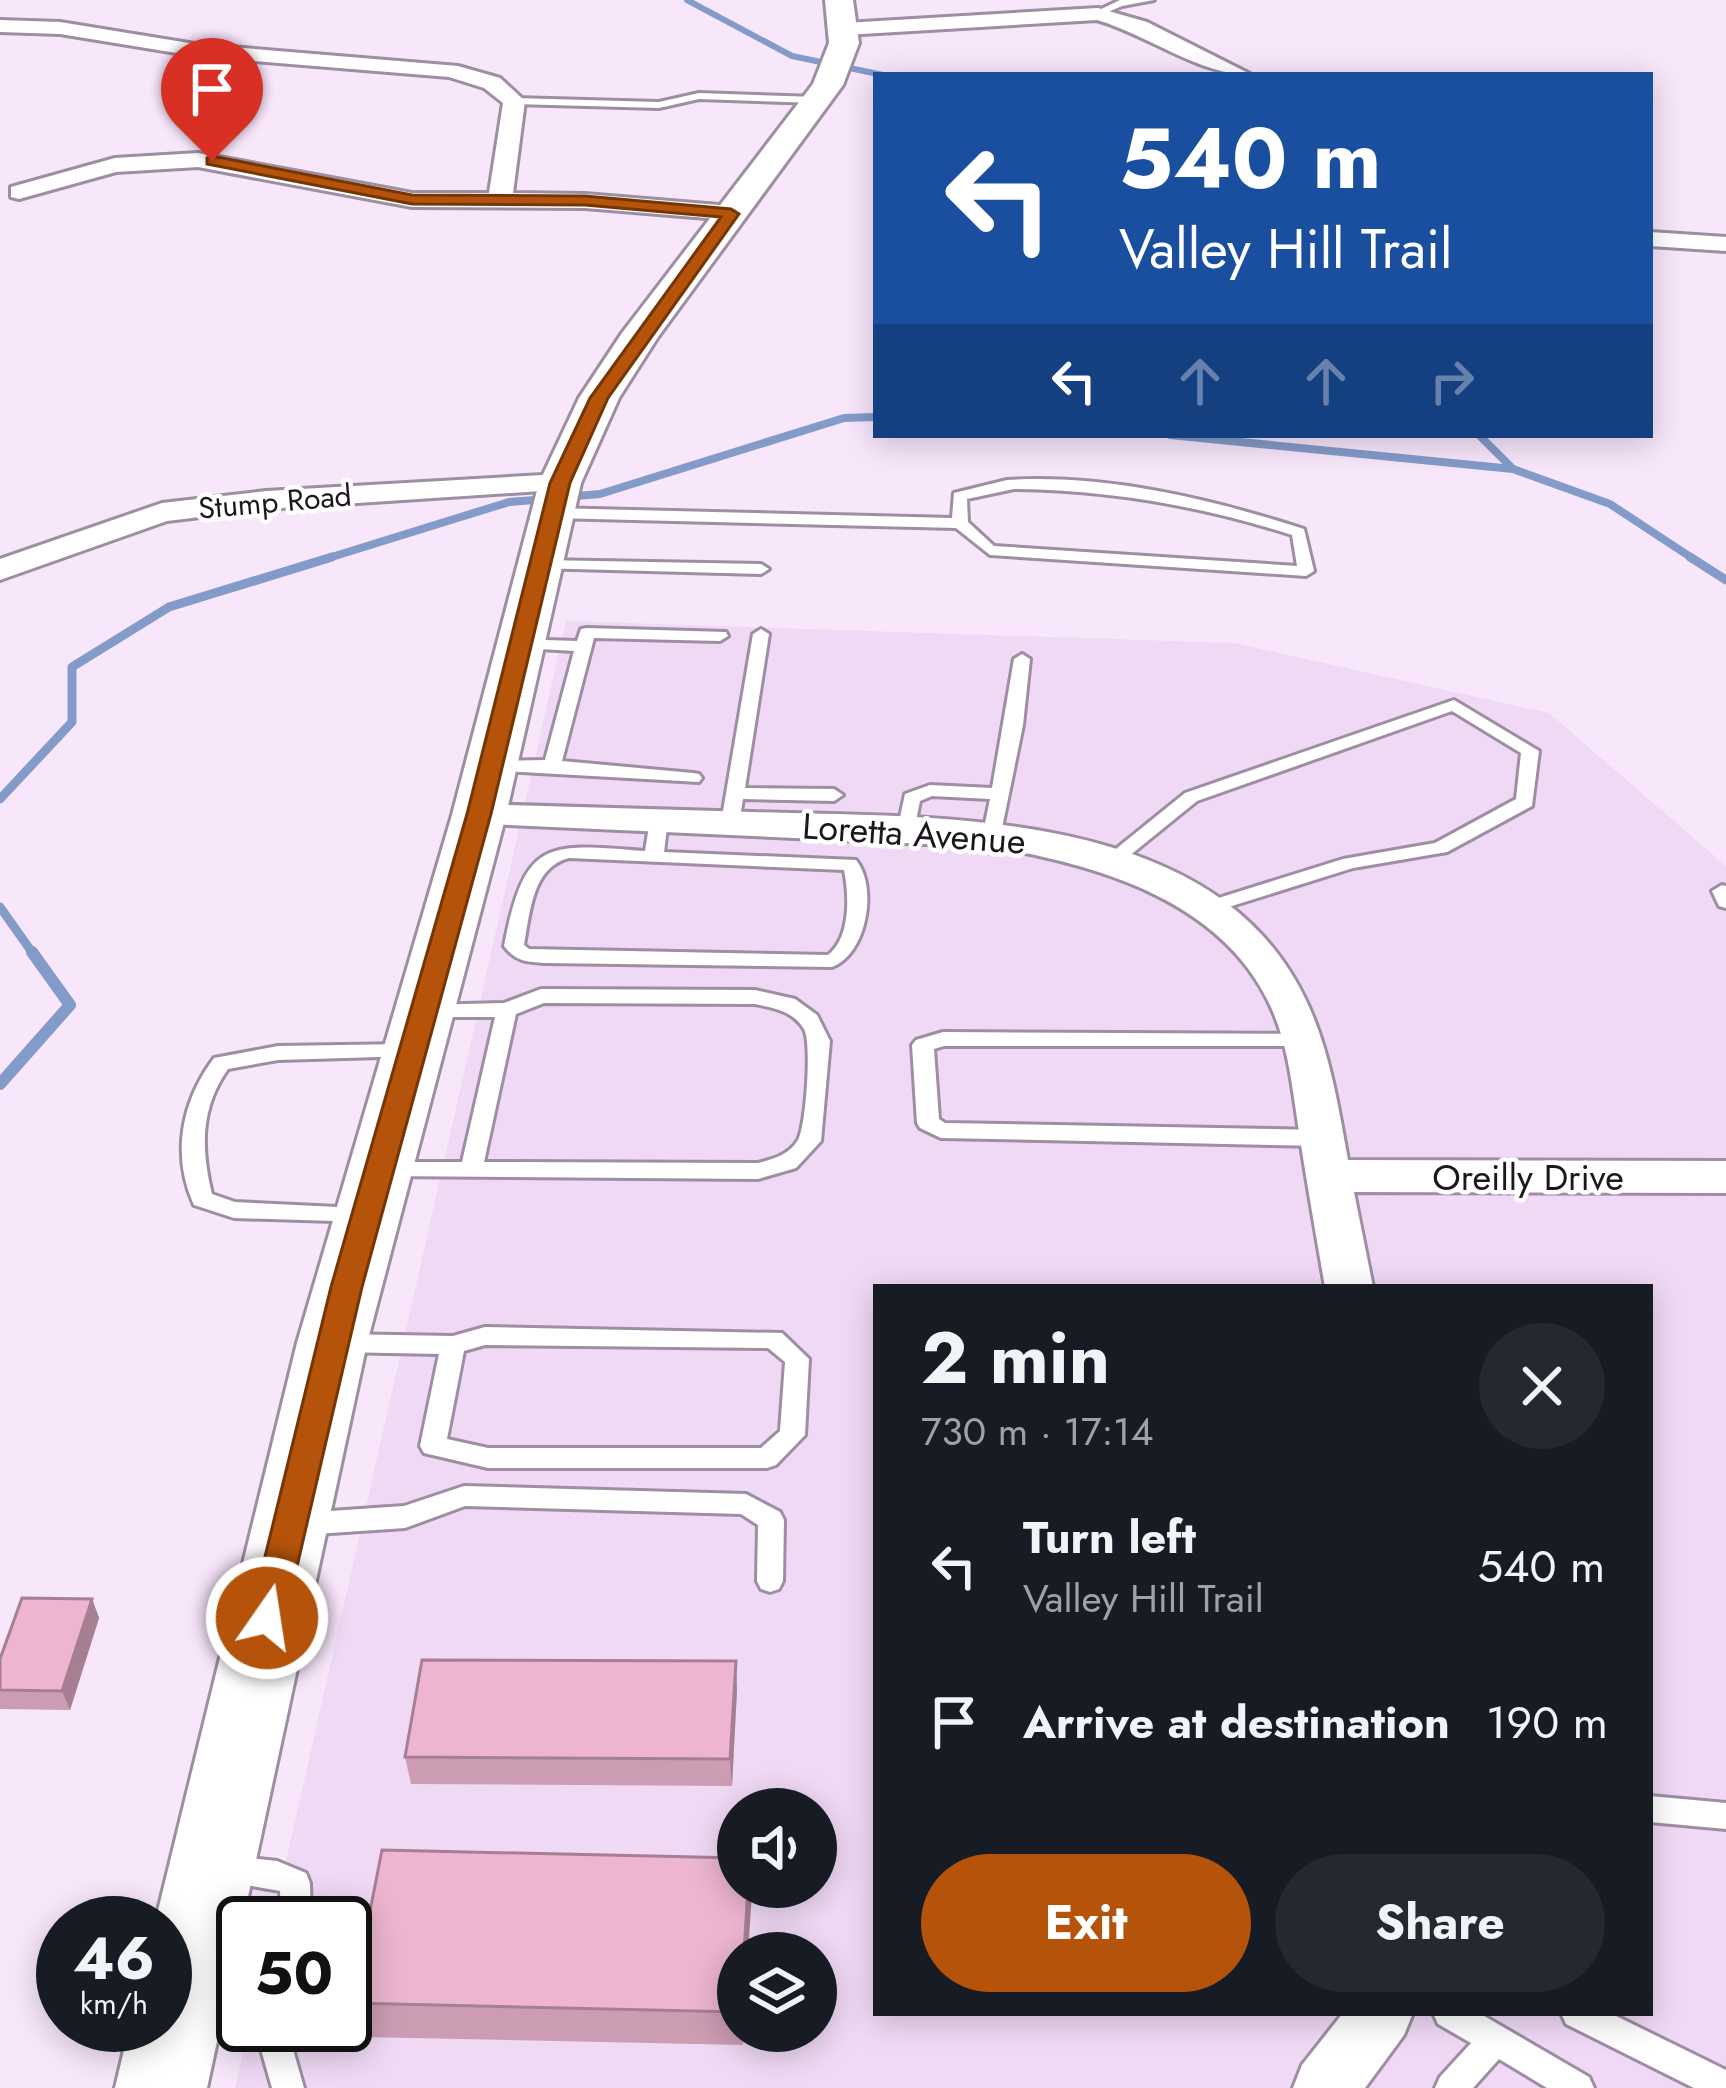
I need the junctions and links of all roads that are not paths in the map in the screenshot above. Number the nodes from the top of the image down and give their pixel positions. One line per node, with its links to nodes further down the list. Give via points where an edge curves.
1 (1148, 0): 2 (lane)
2 (1096, 14): 4 (street); 5 (street)
3 (0, 26): 6 (street, via 450,71 492,83)
4 (835, 51): 6 (lane, via 658,105); 9 (main road)
5 (1235, 72)
6 (514, 101): 8 (street)
7 (6, 195): 8 (street, via 115,165 198,160 412,200)
8 (500, 201): 9 (street)
9 (731, 214): 12 (main road, via 599,398)
10 (1653, 239): 11 (street)
11 (1726, 244)
12 (553, 511): 13 (lane); 14 (lane); 15 (street, Stump Road, via 266,500 161,512); 18 (main road)
13 (960, 523): 13 (lane, via 990,550 1306,571 1299,532 1178,501 1012,484 959,496)
14 (760, 569)
15 (0, 570)
16 (761, 634): 23 (lane)
17 (720, 636): 18 (lane, via 586,633)
18 (552, 645): 21 (main road)
19 (1022, 659): 24 (lane)
20 (693, 778): 21 (lane, via 574,771)
21 (508, 781): 25 (street, Loretta Avenue); 29 (main road)
22 (834, 795): 23 (lane)
23 (732, 808): 24 (street, Loretta Avenue, via 907,827); 25 (street, Loretta Avenue)
24 (996, 814): 26 (street, Loretta Avenue)
25 (657, 838): 25 (lane, via 548,857 523,889 514,946 544,957 846,955 855,872 849,864)
26 (1111, 861): 27 (street, Loretta Avenue); 27 (lane, via 1191,797 1454,705 1530,752 1525,802 1440,848 1350,863)
27 (1203, 909): 30 (street, Loretta Avenue, via 1279,985)
28 (507, 1010): 29 (lane); 32 (lane); 32 (lane, via 541,996 788,1004 810,1020 820,1041 810,1142 788,1163 758,1171)
29 (418, 1030): 34 (main road); 34 (lane, via 221,1063 199,1090 191,1157 202,1199 233,1210)
30 (1301, 1039): 31 (street, Loretta Avenue); 31 (lane, via 943,1039 923,1045 928,1123)
31 (1326, 1157): 33 (street, Oreilly Drive); 35 (street, Loretta Avenue)
32 (472, 1169): 34 (lane)
33 (1726, 1177)
34 (372, 1193): 36 (main road)
35 (1347, 1284)
36 (332, 1343): 37 (lane); 38 (main road)
37 (453, 1345): 37 (lane, via 433,1446 488,1458 766,1458 792,1435 797,1359 773,1339 484,1336)
38 (289, 1525): 39 (lane, via 405,1517 464,1496 746,1504 771,1520); 42 (main road)
39 (770, 1581)
40 (1653, 1809): 41 (lane)
41 (1726, 1816)
42 (211, 1868): 43 (lane, via 277,1875 295,1883); 50 (main road)
43 (295, 1896)
44 (1380, 2016): 52 (street)
45 (1454, 2016): 47 (lane)
46 (1583, 2016): 49 (lane)
47 (1494, 2041): 53 (lane); 54 (lane)
48 (278, 2052): 51 (lane)
49 (1726, 2087)
50 (161, 2088)
51 (288, 2088)
52 (1325, 2088)
53 (1451, 2088)
54 (1578, 2088)

